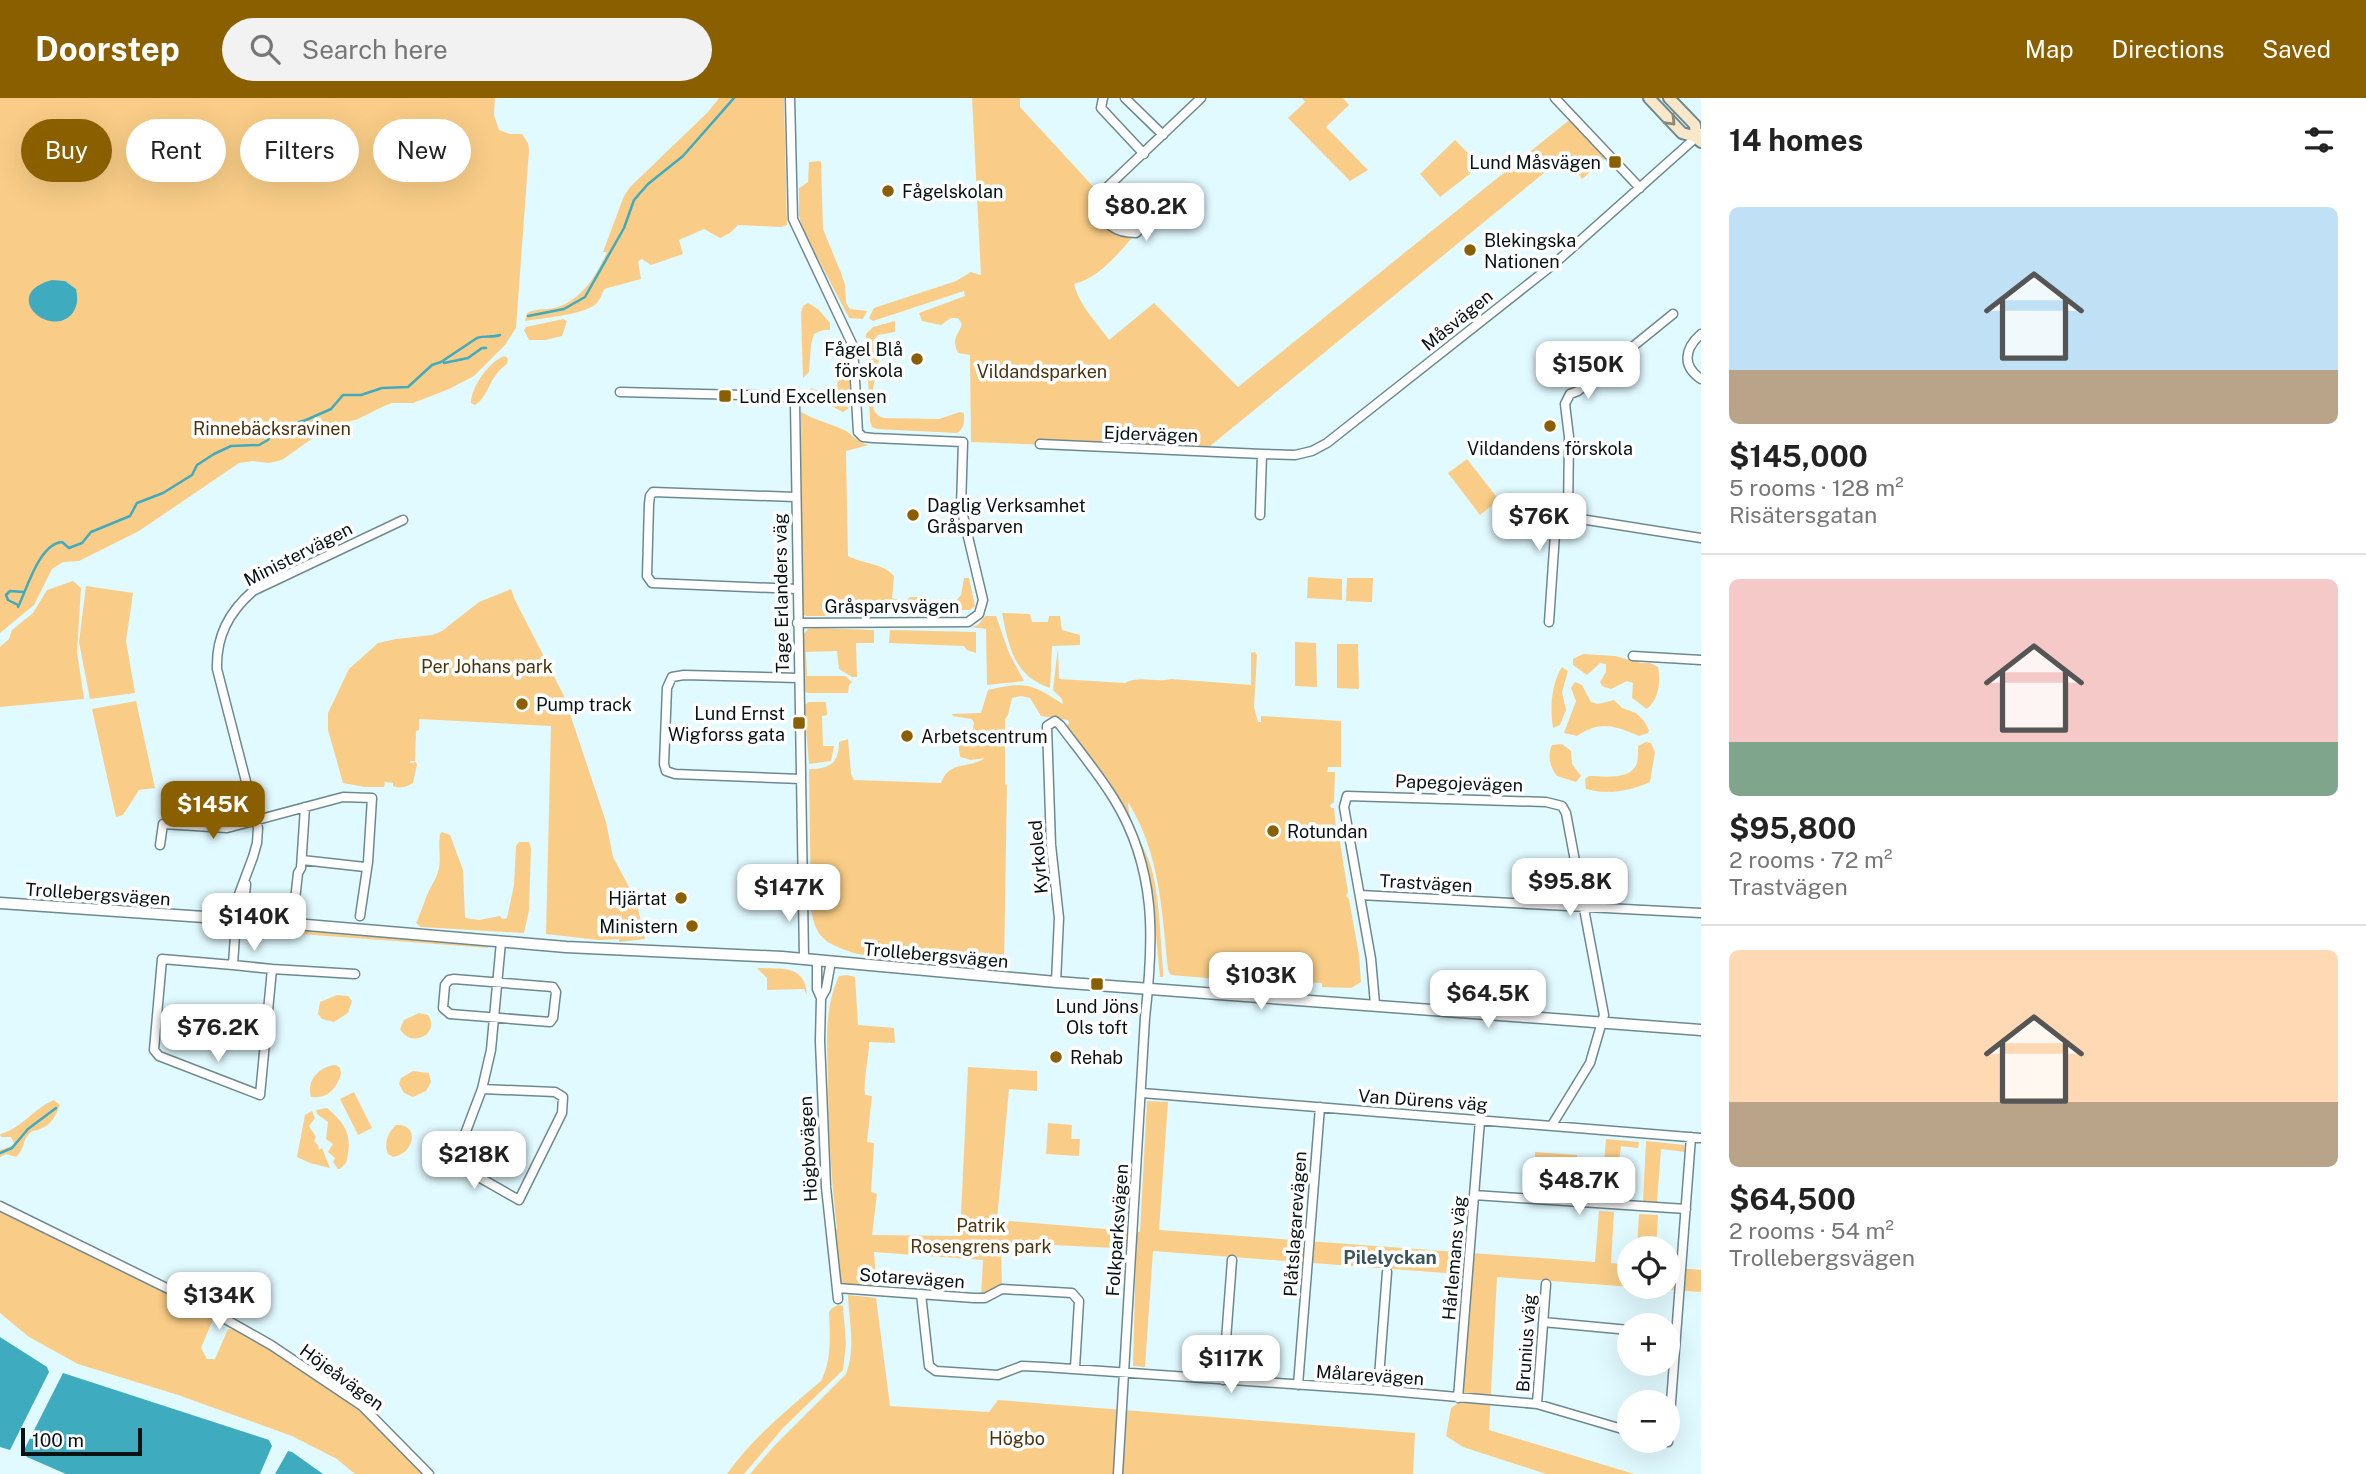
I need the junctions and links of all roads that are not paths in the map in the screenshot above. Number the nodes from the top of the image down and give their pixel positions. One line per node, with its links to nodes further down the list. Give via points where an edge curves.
1 (790, 98): 26 (street, Gråsparvsvägen, via 793,219 853,346 858,432 873,438 963,442 961,507 982,593 981,610 972,621 963,623)
2 (1103, 98): 10 (street, via 1101,108)
3 (1125, 98): 8 (street)
4 (1201, 98): 8 (street)
5 (1555, 98): 11 (street)
6 (1649, 98): 9 (main road, one-way to 9, via 1682,133)
7 (1669, 98): 9 (main road, via 1695,125)
8 (1163, 135): 10 (street)
9 (1699, 137): 11 (street, Måsvägen)
10 (1144, 154): 12 (street, via 1096,200 1097,208 1112,228 1136,233)
11 (1640, 188): 18 (street, Måsvägen, via 1555,262 1327,443 1312,452)
12 (1169, 201)
13 (1673, 314): 21 (street, via 1570,394 1565,404)
14 (1701, 334): 15 (street, via 1686,357 1689,369)
15 (1701, 379)
16 (620, 392): 19 (street, Tage Erlanders väg, via 792,400)
17 (1040, 444): 18 (street, Ejdervägen)
18 (1262, 454): 20 (street)
19 (795, 497): 24 (street, Tage Erlanders väg); 24 (street, via 653,492 647,576 652,583)
20 (1260, 515)
21 (1568, 517): 23 (street); 25 (street, via 1556,519)
22 (403, 520): 33 (street, Ministervägen, via 253,591 225,622 217,669)
23 (1701, 538)
24 (797, 589): 26 (street, Tage Erlanders väg)
25 (1549, 622)
26 (797, 623): 29 (street, Tage Erlanders väg)
27 (1633, 656): 28 (street)
28 (1701, 660)
29 (798, 678): 31 (street, Tage Erlanders väg); 31 (street, via 672,677 667,688 664,764 666,771 675,774)
30 (1047, 730): 53 (street, Kyrkoled, via 1059,918); 55 (street, Folkparksvägen, via 1051,722 1062,727 1113,798 1137,850 1150,905)
31 (801, 779): 47 (street, Tage Erlanders väg)
32 (305, 807): 33 (street); 35 (street); 36 (street, via 343,797 372,798)
33 (257, 820): 34 (street, via 227,828 163,824); 37 (street, Ministervägen, via 257,843)
34 (159, 845)
35 (302, 860): 36 (street); 41 (street)
36 (365, 867): 43 (street)
37 (246, 878): 44 (street, Ministervägen); 45 (street, Ministervägen)
38 (1360, 895): 40 (street, Trastvägen); 40 (street, Papegojevägen, via 1344,807 1347,796 1546,802 1562,806 1566,813); 57 (street)
39 (0, 903): 44 (street, Trollebergsvägen)
40 (1583, 907): 42 (street, Trastvägen); 59 (street)
41 (293, 909)
42 (1701, 913)
43 (360, 916)
44 (231, 919): 45 (street, Trollebergsvägen); 50 (street)
45 (248, 920): 46 (street, Trollebergsvägen)
46 (501, 942): 47 (street, Trollebergsvägen); 54 (street)
47 (804, 958): 48 (street, Trollebergsvägen)
48 (817, 960): 49 (street, Trollebergsvägen); 56 (street, Högbovägen)
49 (831, 961): 53 (street, Trollebergsvägen); 56 (street, Högbovägen)
50 (233, 965): 51 (street); 51 (street, via 162,959 154,1050 257,1095 262,1092)
51 (272, 969): 52 (street)
52 (355, 974)
53 (1056, 982): 55 (street, Trollebergsvägen)
54 (498, 984): 58 (street); 58 (street, via 449,980 443,1003 450,1014); 58 (street, via 554,987 554,1016 550,1022)
55 (1149, 988): 57 (street, Trollebergsvägen); 62 (street, Folkparksvägen)
56 (821, 998): 73 (street, Högbovägen, via 823,1138)
57 (1375, 1004): 59 (street, Trollebergsvägen)
58 (495, 1018): 61 (street)
59 (1604, 1023): 60 (street, Trollebergsvägen); 65 (street, via 1590,1063)
60 (1701, 1030)
61 (482, 1089): 61 (street, via 454,1163 519,1200 562,1113 562,1097 555,1092)
62 (1142, 1093): 63 (street, Van Dürens väg); 80 (street, Folkparksvägen)
63 (1320, 1107): 64 (street, Van Dürens väg); 82 (street, Plåtslagarevägen)
64 (1480, 1120): 65 (street, Van Dürens väg); 67 (street, Hårlemans väg)
65 (1552, 1125): 66 (street, Van Dürens väg)
66 (1696, 1138): 69 (street)
67 (1474, 1195): 69 (street); 84 (street, Hårlemans väg)
68 (0, 1206): 87 (street, Höjeåvägen, via 197,1303 271,1345 362,1406)
69 (1686, 1209): 76 (street)
70 (1231, 1260): 81 (street)
71 (1387, 1272): 83 (street)
72 (1546, 1284): 77 (street, Brunius väg)
73 (837, 1288): 74 (street, Sotarevägen); 75 (street, Högbovägen)
74 (920, 1294): 79 (street, Målarevägen, via 929,1366 936,1371 998,1375 1022,1366); 79 (street, Sotarevägen, via 985,1298 1002,1289 1072,1293 1079,1301)
75 (838, 1298)
76 (1674, 1313)
77 (1543, 1322): 78 (street); 85 (street, Brunius väg)
78 (1617, 1329)
79 (1075, 1368): 80 (street, Målarevägen)
80 (1124, 1373): 81 (street, Målarevägen); 88 (street, Folkparksvägen)
81 (1223, 1380): 82 (street, Målarevägen)
82 (1298, 1385): 83 (street, Målarevägen)
83 (1378, 1390): 84 (street, Målarevägen)
84 (1458, 1398): 85 (street, Målarevägen)
85 (1537, 1404): 86 (street, Målarevägen)
86 (1617, 1427)
87 (429, 1474)
88 (1118, 1474)

